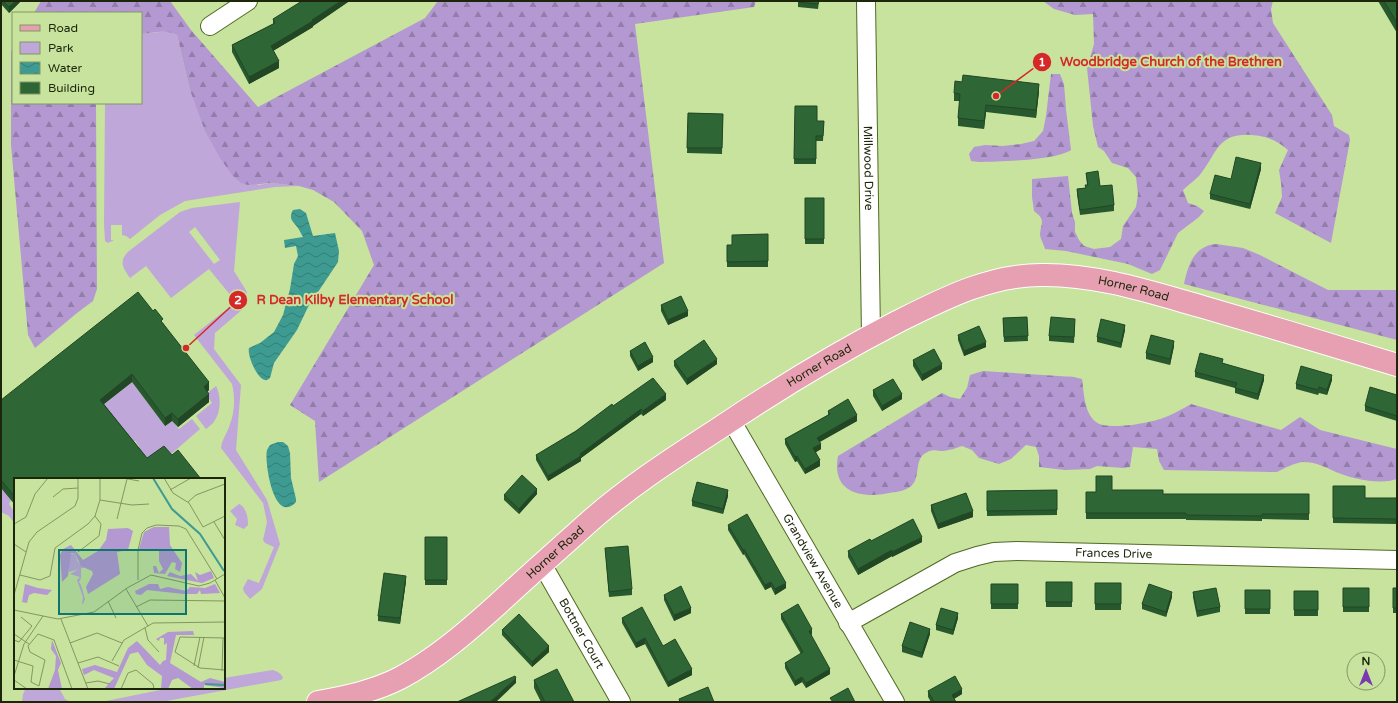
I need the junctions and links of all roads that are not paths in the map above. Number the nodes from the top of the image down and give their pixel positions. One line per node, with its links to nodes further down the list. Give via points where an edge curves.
1 (248, 1): 3 (street)
2 (866, 1): 4 (street, Millwood Drive)
3 (210, 26)
4 (871, 335): 5 (main road, Horner Road, via 948,297 988,282 1025,275 1072,276 1158,294); 6 (main road, Horner Road)
5 (1397, 365)
6 (731, 420): 8 (main road, Horner Road, via 600,511); 9 (street, Grandview Avenue)
7 (1397, 560): 9 (street, Frances Drive, via 994,552 955,564)
8 (542, 564): 10 (main road, Horner Road, via 469,630 416,669 361,693); 11 (street, Bottner Court)
9 (848, 623): 12 (street, Grandview Avenue)
10 (318, 702)
11 (621, 702)
12 (894, 702)

